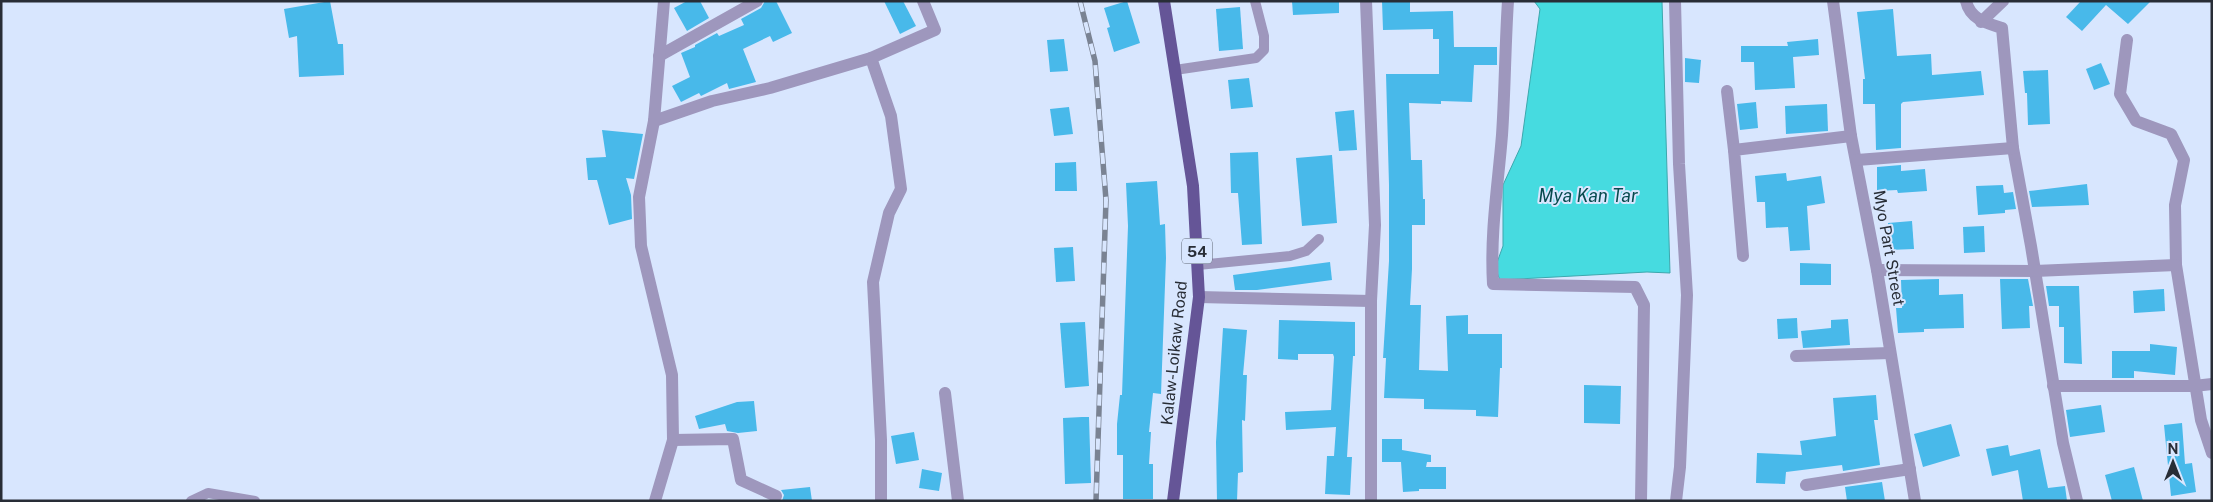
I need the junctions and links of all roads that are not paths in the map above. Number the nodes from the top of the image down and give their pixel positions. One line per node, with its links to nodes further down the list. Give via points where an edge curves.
1 (664, 1): 14 (street)
2 (757, 1): 14 (street)
3 (923, 1): 15 (street, via 935,30)
4 (1164, 1): 16 (main road, Kalaw-Loikaw Road / 54)
5 (1255, 1): 16 (lane, via 1264,36 1264,50 1256,58)
6 (1366, 1): 30 (street, via 1375,225)
7 (1508, 1): 49 (street, via 1502,135 1493,217 1493,284 1636,287 1644,305)
8 (1675, 1): 50 (street, via 1679,164 1687,295)
9 (1834, 1): 19 (street, Myo Part Street)
10 (1966, 1): 12 (street, via 1968,10)
11 (2003, 1): 12 (street)
12 (1981, 22): 20 (street, via 2002,28)
13 (2127, 40): 26 (street, via 2120,94 2136,121 2171,134 2184,160 2175,205)
14 (659, 56): 18 (street)
15 (871, 58): 18 (street); 45 (street, via 891,116 901,189 889,213 873,282)
16 (1175, 70): 25 (main road, Kalaw-Loikaw Road / 54, via 1193,186)
17 (1727, 91): 21 (street)
18 (654, 121): 37 (street, via 639,197 641,246 672,374)
19 (1851, 136): 21 (street); 22 (street, Myo Part Street)
20 (2012, 148): 22 (street); 28 (street)
21 (1734, 150): 24 (street)
22 (1857, 160): 27 (street, Myo Part Street)
23 (1319, 239): 25 (lane, via 1306,251 1290,256)
24 (1743, 256)
25 (1198, 265): 29 (main road, Kalaw-Loikaw Road / 54)
26 (2176, 265): 28 (street); 35 (street)
27 (1877, 270): 28 (street); 31 (street, Myo Part Street)
28 (2035, 271): 34 (street)
29 (1199, 297): 30 (street); 47 (main road, Kalaw-Loikaw Road / 54)
30 (1371, 301): 48 (street)
31 (1890, 353): 32 (street); 39 (street, Myo Part Street)
32 (1796, 356)
33 (2212, 384): 35 (street)
34 (2053, 386): 35 (street); 52 (street)
35 (2194, 386): 38 (street)
36 (945, 393): 46 (street)
37 (673, 440): 41 (street, via 733,439 741,480); 44 (street)
38 (2212, 453)
39 (1910, 469): 40 (street); 51 (street, Myo Part Street)
40 (1806, 485)
41 (776, 496)
42 (191, 501): 43 (lane, via 208,493)
43 (255, 501)
44 (655, 501)
45 (880, 501)
46 (958, 501)
47 (1173, 501)
48 (1370, 501)
49 (1641, 501)
50 (1676, 501)
51 (1915, 501)
52 (2077, 501)

